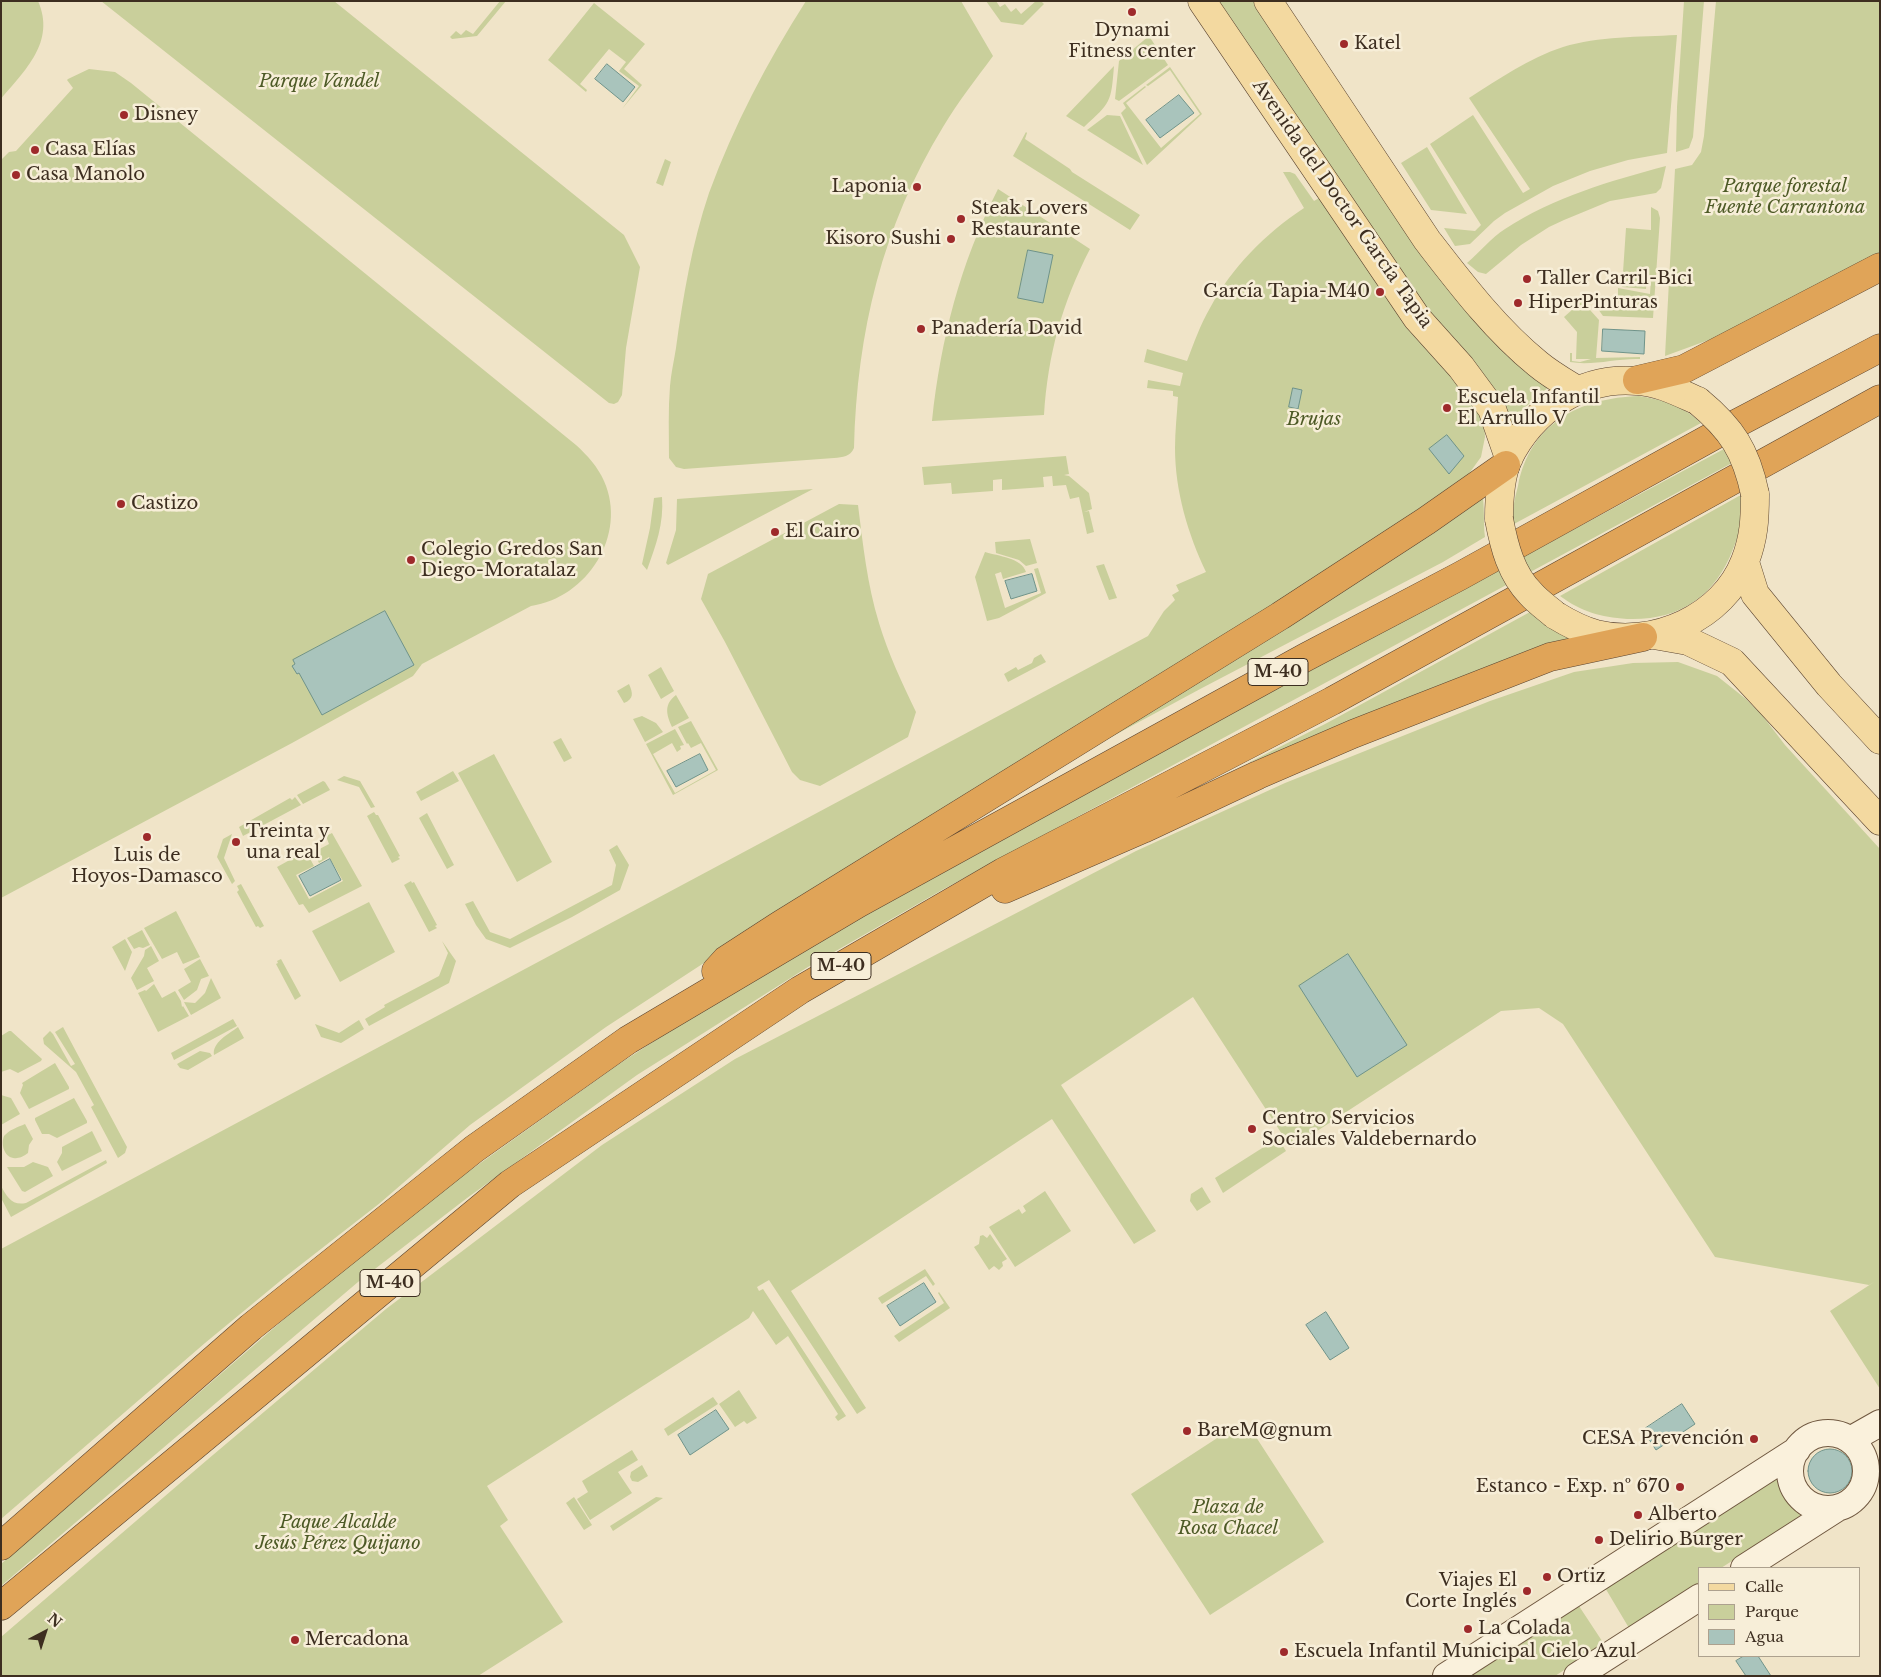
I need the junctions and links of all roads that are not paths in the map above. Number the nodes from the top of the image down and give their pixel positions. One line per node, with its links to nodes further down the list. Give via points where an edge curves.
1 (1202, 1): 8 (main road, Avenida del Doctor García Tapia, via 1408,305 1461,367 1492,410)
2 (1268, 1): 6 (main road, via 1450,271 1493,323 1539,365)
3 (1880, 267): 5 (highway, via 1684,369)
4 (1880, 348): 14 (highway, M-40, via 859,902)
5 (1637, 380): 6 (main road, via 1606,382); 9 (main road, bridge, via 1669,387 1698,401 1733,435 1749,468 1755,494 1755,529)
6 (1577, 390): 8 (main road, via 1553,403 1532,421)
7 (1880, 399): 13 (highway, M-40, via 1332,701 1003,872)
8 (1507, 461): 10 (main road, bridge, via 1499,495 1503,545 1514,570 1530,593 1575,627 1620,638); 14 (highway, via 1426,521 1280,616 726,960)
9 (1745, 562): 10 (main road, via 1731,586 1712,606 1685,625); 11 (main road, via 1755,594 1829,685)
10 (1648, 636): 12 (main road, via 1688,641 1732,662); 13 (highway, via 1550,657 1353,734)
11 (1880, 740)
12 (1880, 821)
13 (882, 942): 23 (highway, M-40, via 800,990 510,1184)
14 (682, 1007): 20 (highway, M-40, via 628,1040 474,1149 251,1327)
15 (1880, 1423): 16 (street)
16 (1850, 1440): 17 (street, via 1824,1434 1807,1440); 18 (street, via 1860,1451)
17 (1797, 1450): 19 (street, via 1790,1469 1797,1492 1816,1507); 24 (street)
18 (1873, 1457): 19 (street, via 1861,1490 1850,1503)
19 (1836, 1509): 21 (street)
20 (1, 1546)
21 (1746, 1567)
22 (1698, 1599): 25 (street)
23 (1, 1606)
24 (1446, 1676)
25 (1577, 1676)

